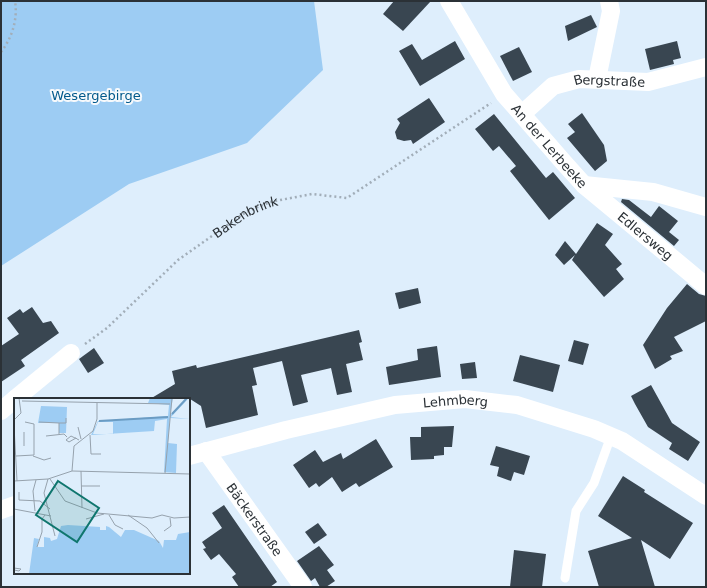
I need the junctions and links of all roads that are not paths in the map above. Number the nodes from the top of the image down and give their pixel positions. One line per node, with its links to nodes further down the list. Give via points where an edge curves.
1 (609, 1): 4 (street, via 611,11)
2 (451, 2): 5 (street, An der Lerbeeke, via 504,94)
3 (706, 67): 4 (street, Bergstraße, via 648,82)
4 (597, 79): 5 (street, Bergstraße, via 578,79 553,86)
5 (522, 114): 6 (street, An der Lerbeeke)
6 (584, 185): 7 (street, An der Lerbeeke, via 653,192); 8 (street, Edlersweg)
7 (706, 207)
8 (706, 286)
9 (71, 353): 10 (street)
10 (16, 398)
11 (14, 400): 12 (street)
12 (1, 411)
13 (611, 436): 14 (street, Lehmberg, via 517,405 465,399 395,405); 16 (street, Lehmberg); 19 (lane, via 594,483 576,511)
14 (206, 451): 15 (street, Lehmberg); 20 (street, Bäckerstraße)
15 (190, 456)
16 (706, 496)
17 (14, 505): 18 (street)
18 (1, 510)
19 (566, 578)
20 (303, 587)

